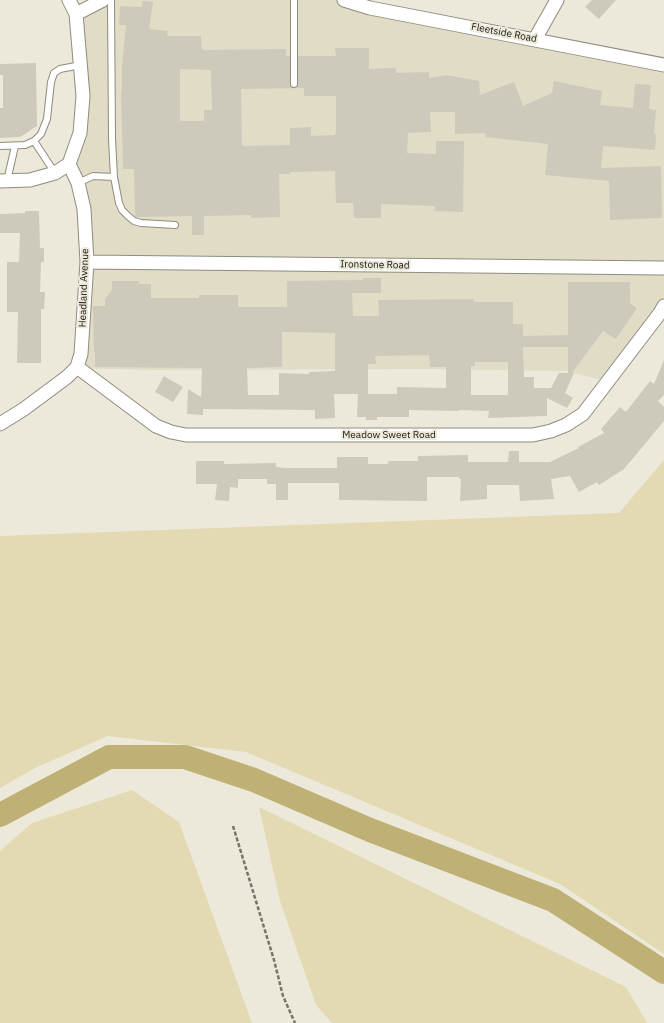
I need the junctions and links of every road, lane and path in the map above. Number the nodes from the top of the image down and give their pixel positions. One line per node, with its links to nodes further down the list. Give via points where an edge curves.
1 (69, 0): 7 (street)
2 (103, 0): 7 (street)
3 (112, 0): 17 (lane)
4 (294, 0): 11 (lane)
5 (344, 0): 8 (street, Fleetside Road, via 370,8)
6 (556, 0): 8 (street)
7 (76, 14): 9 (street)
8 (535, 39): 10 (street, Fleetside Road)
9 (81, 65): 12 (lane, via 60,69 54,73 47,119 41,134); 15 (street, via 83,103 80,133)
10 (664, 65)
11 (294, 84)
12 (34, 141): 14 (lane); 16 (lane)
13 (0, 146): 14 (lane)
14 (15, 146): 18 (lane)
15 (69, 164): 16 (street); 19 (street, Headland Avenue)
16 (55, 173): 18 (street, via 30,180)
17 (114, 177): 19 (lane, via 93,176); 20 (lane, via 122,210 134,221)
18 (4, 181)
19 (78, 183): 21 (street, Headland Avenue, via 84,208)
20 (175, 225)
21 (87, 262): 22 (street, Ironstone Road); 24 (street, Headland Avenue, via 81,354)
22 (664, 268)
23 (664, 306): 24 (street, Meadow Sweet Road, via 583,414 551,431 533,434 186,435 156,426)
24 (77, 367): 25 (street, via 67,377)
25 (0, 424)
26 (233, 826): 27 (path, via 283,996)
27 (294, 1023)

